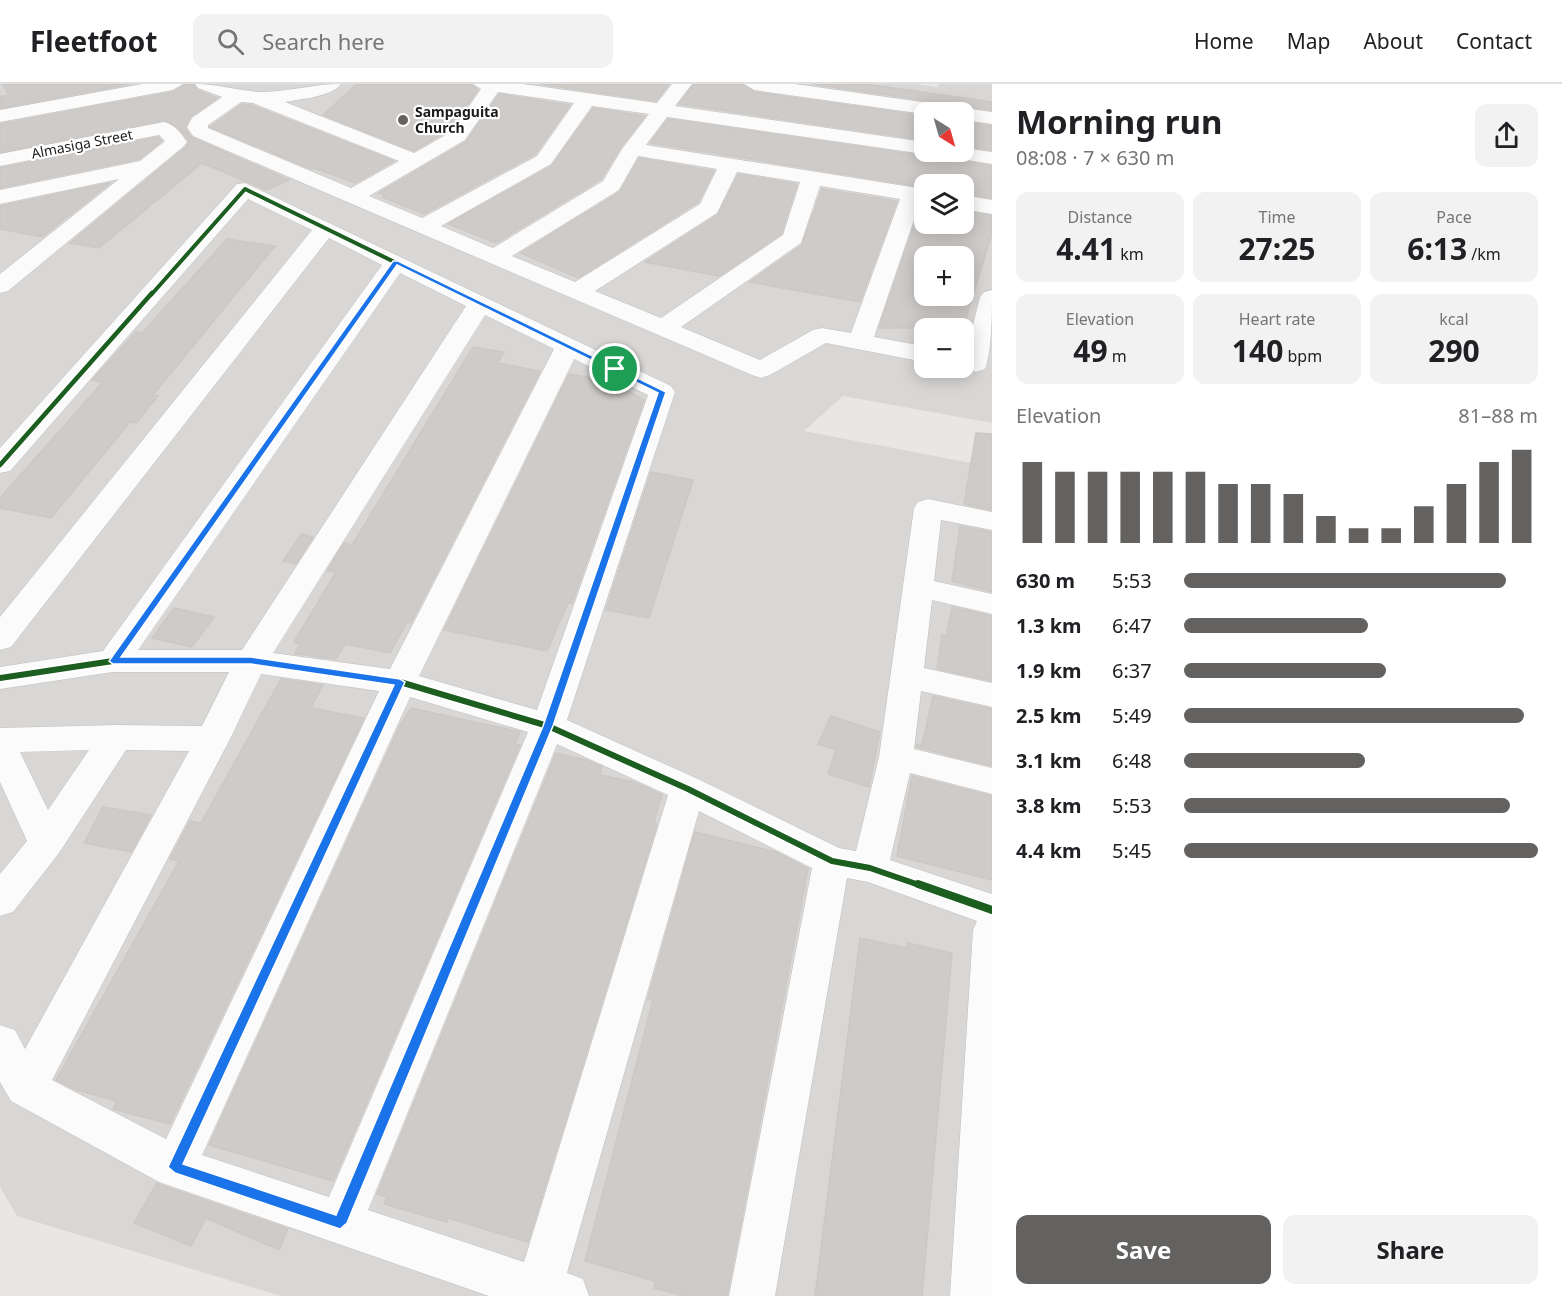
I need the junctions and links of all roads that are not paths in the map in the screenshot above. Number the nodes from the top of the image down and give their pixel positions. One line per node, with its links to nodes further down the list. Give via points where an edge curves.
1 (173, 84): 11 (street)
2 (204, 84): 7 (street)
3 (331, 84): 7 (street, via 308,92)
4 (682, 84): 10 (street)
5 (754, 84): 9 (street)
6 (488, 85): 8 (street); 19 (street, via 458,136)
7 (246, 96): 19 (street); 24 (street, via 199,122 200,132)
8 (587, 99): 10 (street); 29 (street, via 544,160)
9 (914, 107)
10 (662, 110): 14 (street); 15 (street)
11 (0, 116)
12 (974, 116): 13 (street)
13 (992, 118)
14 (914, 147)
15 (632, 149): 20 (street); 31 (street, via 610,185)
16 (974, 155): 17 (street)
17 (992, 158)
18 (0, 160): 21 (street, Almasiga Street, via 164,128 177,142)
19 (414, 160): 24 (street)
20 (730, 165): 22 (street); 34 (street, via 710,208)
21 (151, 166): 25 (street); 33 (street)
22 (812, 178): 23 (street); 37 (street, via 793,238)
23 (914, 194)
24 (355, 195): 29 (street)
25 (0, 197)
26 (974, 204): 28 (street)
27 (914, 205): 38 (street)
28 (992, 207)
29 (425, 226): 31 (street)
30 (325, 228): 32 (street); 42 (street, via 245,189); 46 (street)
31 (495, 256): 34 (street)
32 (396, 262): 36 (street); 47 (street)
33 (0, 286)
34 (578, 291): 37 (street)
35 (992, 297): 41 (street)
36 (480, 303): 39 (street); 48 (street)
37 (663, 328): 38 (street, via 761,370 822,335)
38 (860, 342): 40 (street)
39 (568, 346): 51 (street); 53 (street, via 662,392)
40 (914, 352)
41 (977, 364)
42 (0, 465)
43 (992, 521): 44 (street, via 928,508)
44 (917, 586): 45 (street); 49 (street)
45 (992, 604)
46 (0, 639)
47 (113, 661): 48 (street); 50 (street)
48 (251, 661): 51 (street); 56 (street)
49 (907, 676): 52 (street); 58 (street)
50 (0, 678)
51 (400, 682): 53 (street); 68 (street)
52 (992, 695)
53 (548, 726): 60 (street); 69 (street)
54 (116, 737): 55 (street); 56 (street); 61 (street)
55 (0, 740)
56 (213, 740): 67 (street)
57 (0, 745): 61 (street)
58 (896, 757): 59 (street); 62 (street)
59 (992, 781)
60 (688, 789): 62 (street); 70 (street)
61 (46, 843): 63 (street)
62 (851, 865): 64 (street); 71 (street)
63 (0, 901)
64 (992, 910)
65 (992, 930): 72 (street)
66 (0, 1043): 67 (street)
67 (26, 1088): 68 (street)
68 (175, 1167): 69 (street)
69 (340, 1223): 70 (street)
70 (553, 1293)
71 (752, 1296)
72 (973, 1296)

